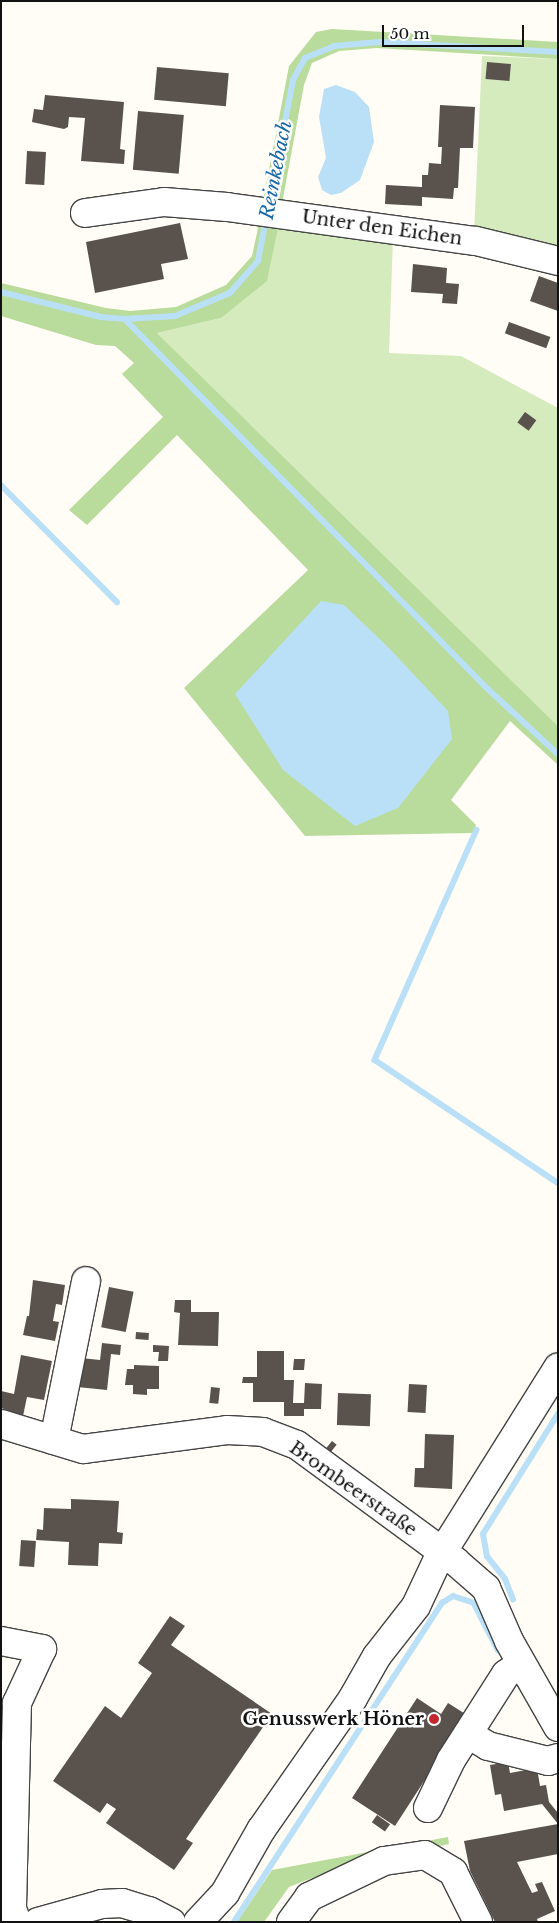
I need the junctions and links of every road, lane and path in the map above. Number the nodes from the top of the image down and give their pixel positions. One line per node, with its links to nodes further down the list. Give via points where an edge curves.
1 (85, 213): 2 (street, Unter den Eichen, via 164,202 251,210 476,241)
2 (558, 261)
3 (86, 1281): 6 (street)
4 (558, 1368): 7 (street)
5 (1, 1424): 6 (street, Brombeerstraße)
6 (54, 1440): 7 (street, Brombeerstraße, via 82,1449 227,1430 263,1432 297,1444)
7 (440, 1555): 9 (street, Brombeerstraße, via 486,1588); 14 (street, via 402,1596 377,1656 353,1698 261,1830 220,1874)
8 (1, 1641): 15 (street, via 42,1649 18,1703 12,1909)
9 (521, 1664): 10 (street, Brombeerstraße); 11 (street, via 506,1674)
10 (558, 1727)
11 (468, 1734): 12 (street, via 488,1746 548,1762); 13 (street, via 451,1760)
12 (558, 1758)
13 (428, 1808)
14 (200, 1919)
15 (17, 1922)
16 (38, 1922): 17 (street, via 102,1904 122,1904 149,1911)
17 (171, 1922)
18 (291, 1922): 19 (street, via 308,1898 384,1861 425,1855 453,1872)
19 (478, 1922)

